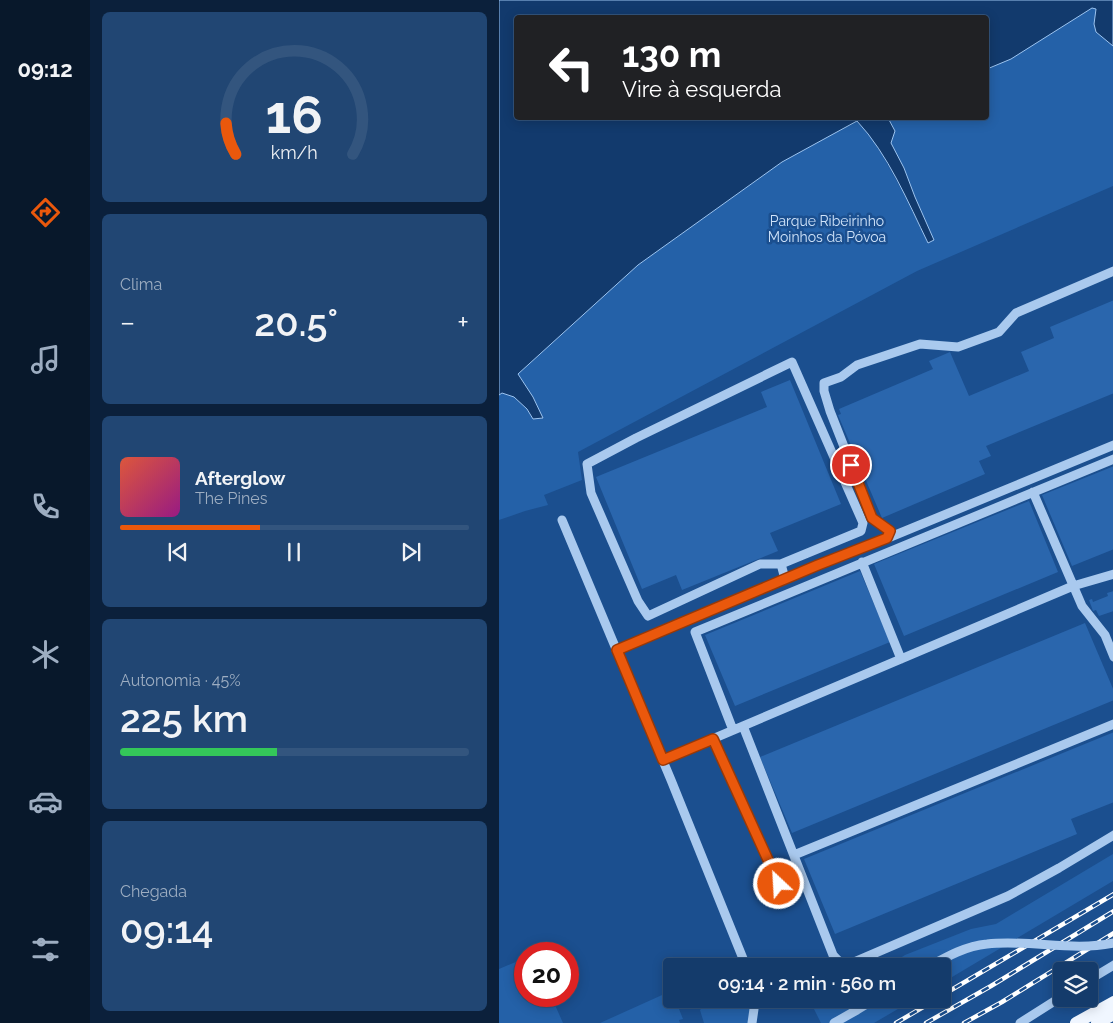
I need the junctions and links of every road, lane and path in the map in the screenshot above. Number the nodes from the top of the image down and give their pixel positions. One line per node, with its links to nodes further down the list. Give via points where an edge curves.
1 (1113, 271): 6 (street, via 1016,313 999,332 958,347 920,344 857,365 841,377 824,383 823,391 830,411 872,518 890,531)
2 (1113, 445): 6 (street)
3 (1113, 459): 4 (street)
4 (1033, 492): 7 (street); 11 (street)
5 (562, 520): 12 (street)
6 (887, 538): 10 (street)
7 (862, 562): 14 (street); 17 (street, via 695,632)
8 (781, 564): 8 (street, via 760,564 648,616 638,601 591,492 587,464 792,362 863,523 861,531); 10 (street)
9 (1113, 574): 11 (street)
10 (785, 578): 12 (street)
11 (1073, 586): 13 (street, via 1082,606 1105,635); 14 (street)
12 (617, 650): 19 (street)
13 (1113, 658)
14 (901, 659): 16 (street)
15 (1113, 724): 21 (street)
16 (743, 726): 17 (street); 21 (street)
17 (733, 730): 18 (street)
18 (713, 739): 19 (street); 22 (street)
19 (663, 760): 24 (street)
20 (1113, 835): 21 (street, via 1008,896 853,963 844,964 833,955)
21 (794, 855)
22 (779, 884)
23 (1113, 944): 25 (street, bridge, via 986,944)
24 (743, 958)
25 (945, 958)
26 (1113, 965): 27 (street)
27 (1098, 974)
28 (1053, 1002): 35 (street)
29 (1113, 1002): 36 (main road)
30 (754, 1008): 33 (street)
31 (860, 1008): 34 (street)
32 (1113, 1014): 37 (main road)
33 (752, 1023)
34 (834, 1023)
35 (1020, 1023)
36 (1077, 1023)
37 (1097, 1023)

